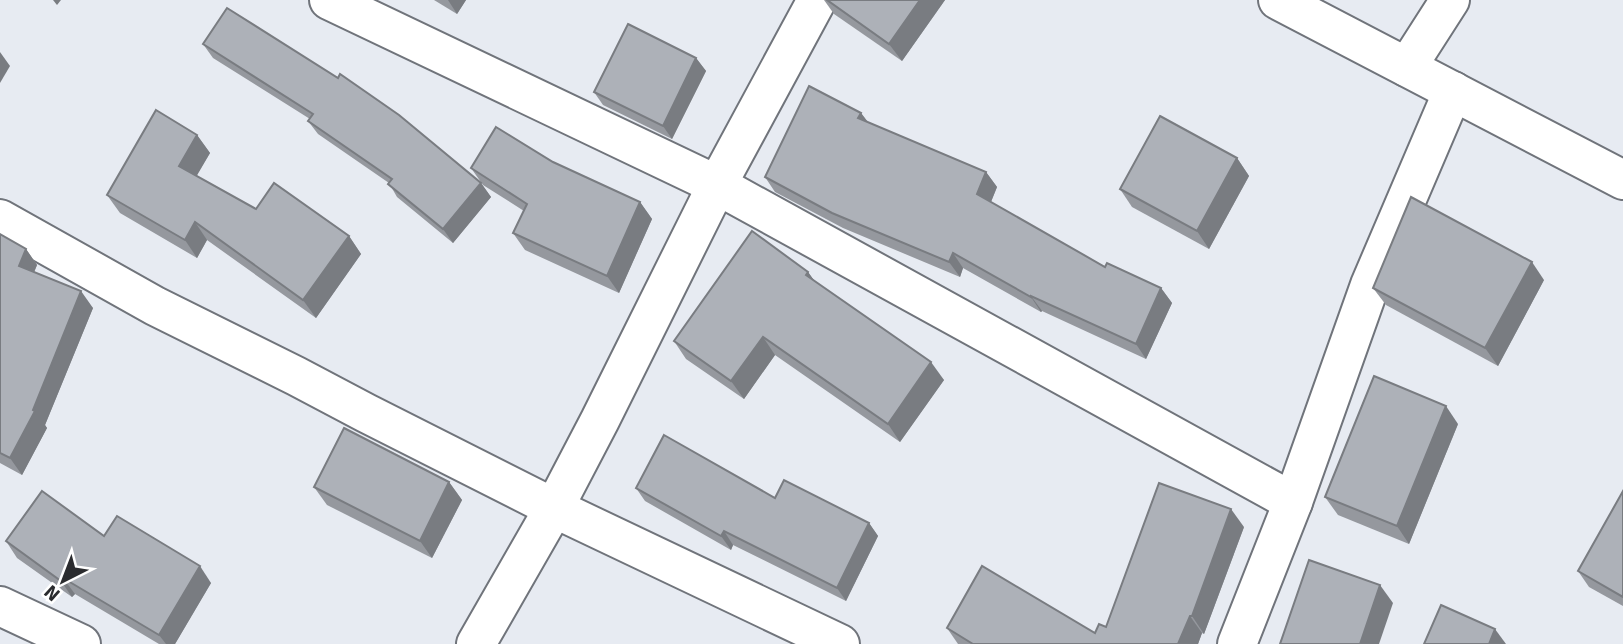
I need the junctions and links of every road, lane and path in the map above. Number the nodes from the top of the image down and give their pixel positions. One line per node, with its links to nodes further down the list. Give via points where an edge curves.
1 (328, 0): 8 (street)
2 (817, 0): 8 (street)
3 (1278, 0): 5 (street)
4 (1450, 0): 5 (street)
5 (1407, 68): 6 (street)
6 (1453, 91): 7 (street); 10 (street, via 1370,285)
7 (1623, 180)
8 (717, 185): 10 (street); 11 (street)
9 (0, 219): 11 (street, via 155,306)
10 (1293, 502): 16 (street)
11 (554, 508): 14 (street); 15 (street)
12 (0, 606): 13 (street)
13 (80, 644)
14 (476, 644)
15 (840, 644)
16 (1237, 644)

